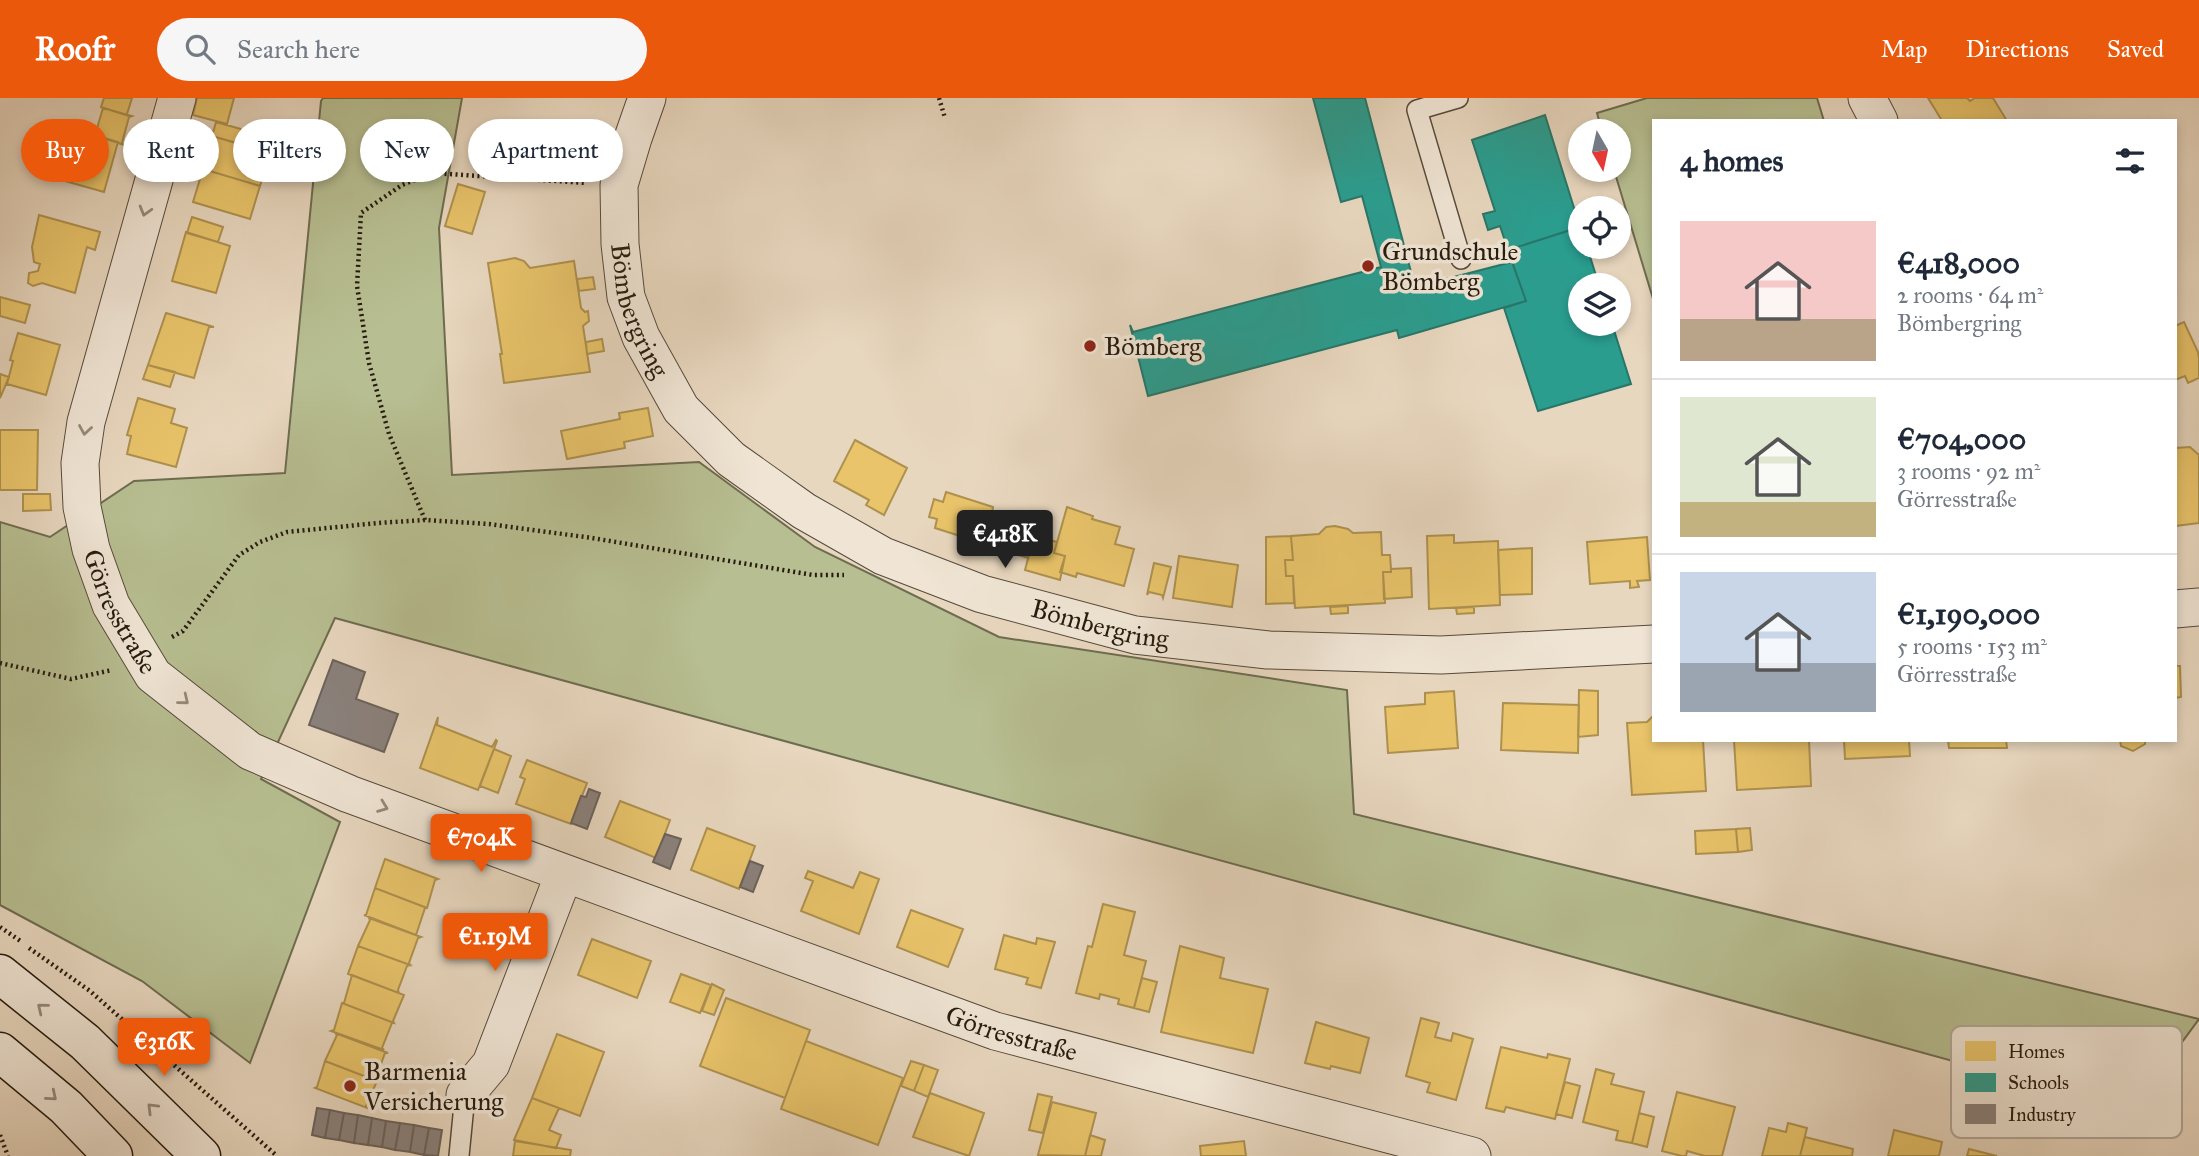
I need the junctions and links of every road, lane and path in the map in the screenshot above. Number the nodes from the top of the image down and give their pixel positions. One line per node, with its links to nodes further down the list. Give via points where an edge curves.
1 (177, 98): 15 (street, Görresstraße, one-way to 15, via 86,422 80,463 82,507 91,549 111,605)
2 (647, 98): 8 (street, Bömbergring)
3 (939, 98): 6 (path)
4 (1458, 98): 9 (lane, via 1417,110)
5 (1867, 98): 7 (street)
6 (945, 118)
7 (1878, 119)
8 (619, 185): 10 (path, via 433,173 402,185 361,213 356,286 369,363 389,434); 11 (street, Bömbergring, via 626,297 641,338 681,409 731,459 804,511)
9 (1461, 259)
10 (425, 520): 11 (path, via 592,538 813,575 852,575); 15 (path, via 287,531 260,541 239,555 183,631)
11 (883, 556): 14 (street, Bömbergring, via 982,594 1135,635 1268,650 1441,654)
12 (2199, 607): 13 (street)
13 (2177, 608)
14 (1652, 644)
15 (141, 656): 16 (path, via 108,672 71,678); 17 (street, Görresstraße, one-way to 17, via 153,674 250,751 349,794)
16 (0, 663)
17 (564, 874): 21 (street, via 491,1064); 28 (street, Görresstraße, via 995,1031)
18 (0, 927): 26 (path, via 90,991)
19 (0, 974): 25 (main road, one-way to 19, via 85,1042)
20 (0, 1052): 24 (main road, one-way to 24, via 66,1107)
21 (465, 1095): 27 (lane)
22 (0, 1135): 23 (path)
23 (8, 1156)
24 (113, 1156)
25 (201, 1156)
26 (277, 1156)
27 (459, 1156)
28 (1472, 1156)

